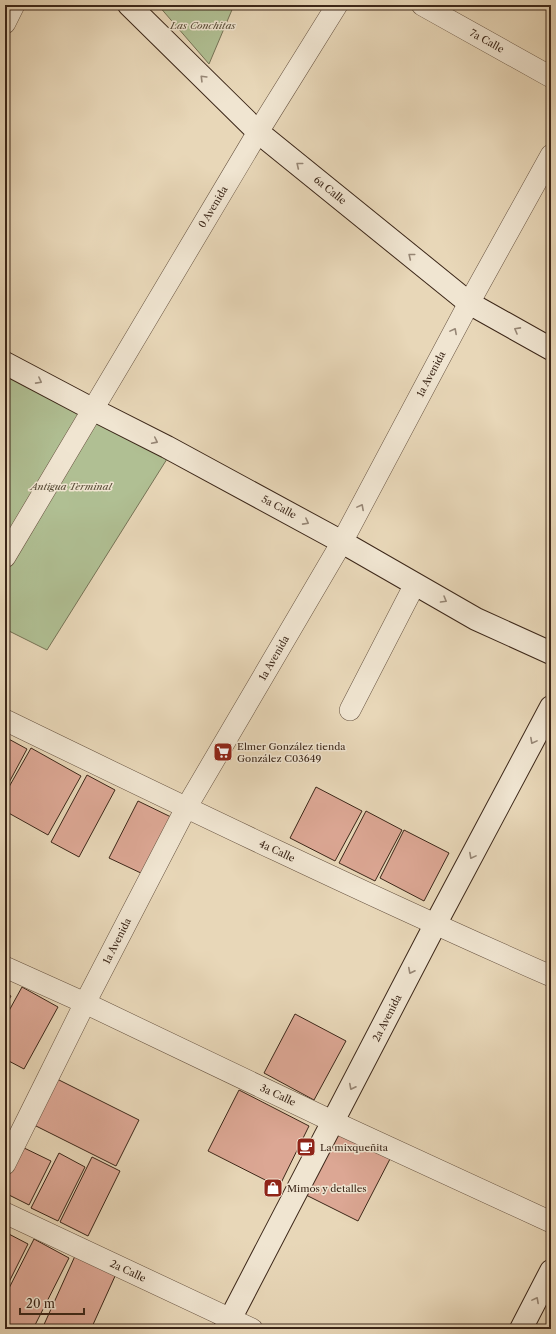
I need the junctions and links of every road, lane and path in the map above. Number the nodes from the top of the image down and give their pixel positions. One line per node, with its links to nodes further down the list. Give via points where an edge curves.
1 (14, 5): 5 (street)
2 (129, 5): 7 (main road, 6a Calle, one-way to 2)
3 (337, 5): 7 (street, 0 Avenida)
4 (422, 5): 6 (street, 7a Calle)
5 (5, 23)
6 (551, 77)
7 (258, 132): 9 (main road, 6a Calle, one-way to 7); 12 (street, 0 Avenida)
8 (551, 155): 9 (street, 1a Avenida)
9 (469, 303): 10 (main road, 6a Calle, one-way to 9); 13 (street, 1a Avenida, one-way to 9)
10 (551, 349)
11 (5, 363): 12 (main road, 5a Calle, one-way to 12)
12 (92, 409): 13 (main road, 5a Calle, one-way to 13, via 168,447); 14 (street, 0 Avenida)
13 (342, 542): 15 (main road, 5a Calle); 20 (street, 1a Avenida)
14 (5, 557)
15 (415, 584): 16 (main road, 5a Calle, one-way to 16, via 476,618); 18 (street)
16 (551, 653)
17 (551, 707): 21 (main road, 2a Avenida, one-way to 21)
18 (350, 710)
19 (5, 720): 20 (street, 4a Calle)
20 (186, 808): 21 (street, 4a Calle); 24 (street, 1a Avenida)
21 (435, 925): 23 (street, 4a Calle); 25 (main road, 2a Avenida, one-way to 25)
22 (5, 967): 24 (street, 3a Calle)
23 (551, 976)
24 (85, 1003): 25 (street, 3a Calle); 26 (street, 1a Avenida)
25 (334, 1122): 28 (street, 3a Calle); 30 (main road, 2a Avenida)
26 (5, 1164)
27 (5, 1213): 30 (street, 2a Calle)
28 (551, 1222)
29 (551, 1271): 32 (main road, one-way to 29)
30 (227, 1324): 31 (street, 2a Calle)
31 (252, 1329)
32 (521, 1329)

